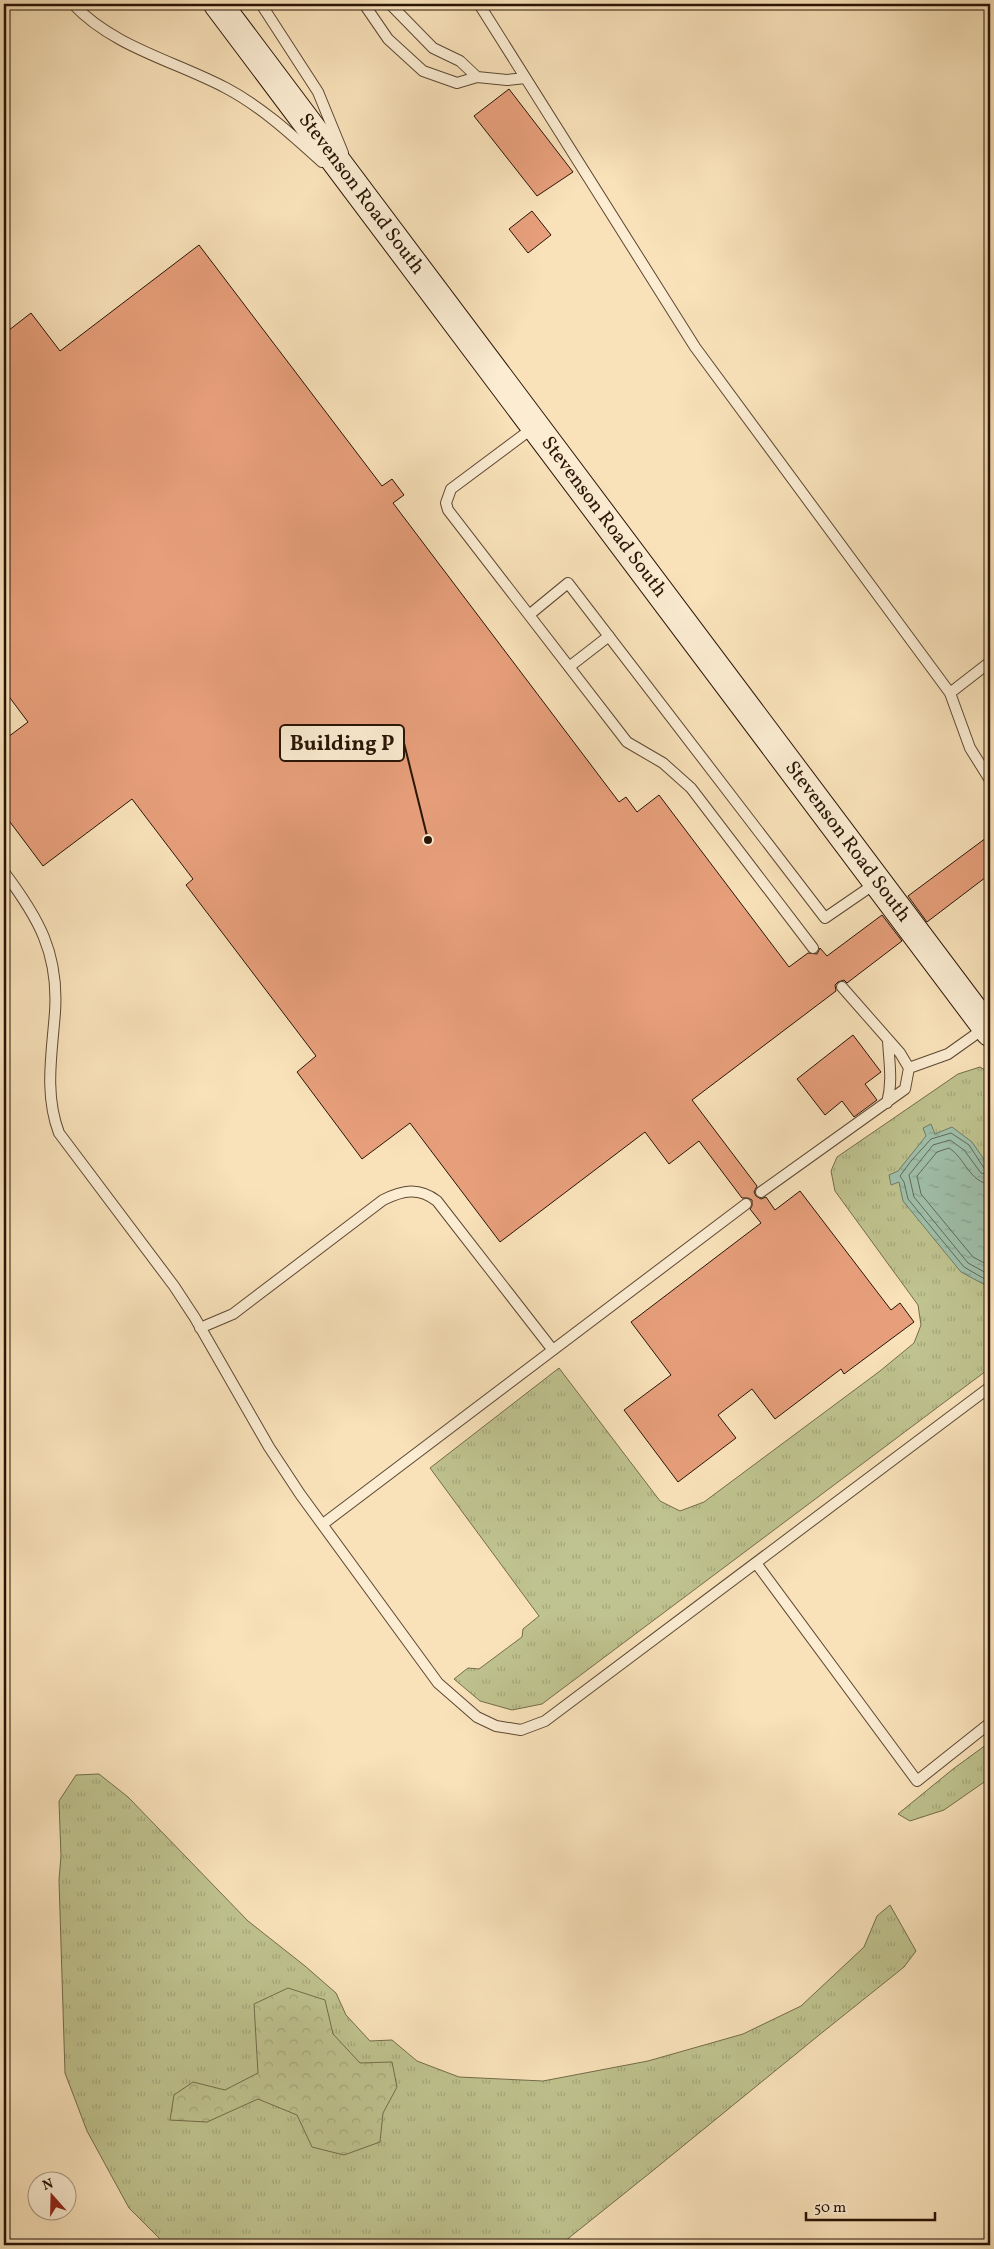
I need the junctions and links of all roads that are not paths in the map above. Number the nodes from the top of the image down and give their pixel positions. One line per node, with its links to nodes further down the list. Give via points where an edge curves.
1 (73, 4): 9 (lane, via 103,29 127,43 205,77 258,107)
2 (218, 4): 9 (main road, Stevenson Road South)
3 (261, 4): 9 (lane, via 318,92)
4 (364, 4): 7 (lane, via 388,38 423,71 457,83)
5 (390, 4): 7 (lane, via 433,48 460,61)
6 (479, 4): 8 (lane)
7 (477, 77): 8 (lane)
8 (525, 78): 15 (lane, via 695,347)
9 (361, 195): 10 (main road, Stevenson Road South)
10 (534, 426): 11 (lane, via 451,489 446,503 453,518); 18 (main road, Stevenson Road South)
11 (528, 615): 12 (lane, via 568,583); 14 (lane)
12 (609, 636): 14 (lane); 18 (lane, via 825,918)
13 (990, 662): 15 (lane)
14 (570, 667): 19 (lane, via 627,742 663,763 691,788)
15 (950, 693): 16 (lane, via 970,748)
16 (990, 780)
17 (4, 872): 27 (lane, via 36,917 52,965 55,1010 50,1076 52,1114 59,1133 174,1286)
18 (877, 882): 21 (main road, Stevenson Road South)
19 (813, 948)
20 (842, 987): 22 (lane)
21 (988, 1030): 23 (lane, via 948,1054)
22 (888, 1040): 23 (lane); 24 (lane, via 892,1072)
23 (909, 1068): 24 (lane, via 905,1089)
24 (887, 1103): 25 (lane)
25 (762, 1192)
26 (746, 1204): 28 (lane)
27 (200, 1328): 28 (lane, via 233,1314 383,1200 399,1192 415,1191 427,1193 437,1201); 30 (lane, via 269,1447)
28 (552, 1349): 30 (lane)
29 (990, 1387): 31 (lane)
30 (323, 1524): 31 (lane, via 438,1683 477,1717 496,1726 521,1730 546,1721)
31 (756, 1563): 32 (lane, via 917,1781)
32 (990, 1724)

